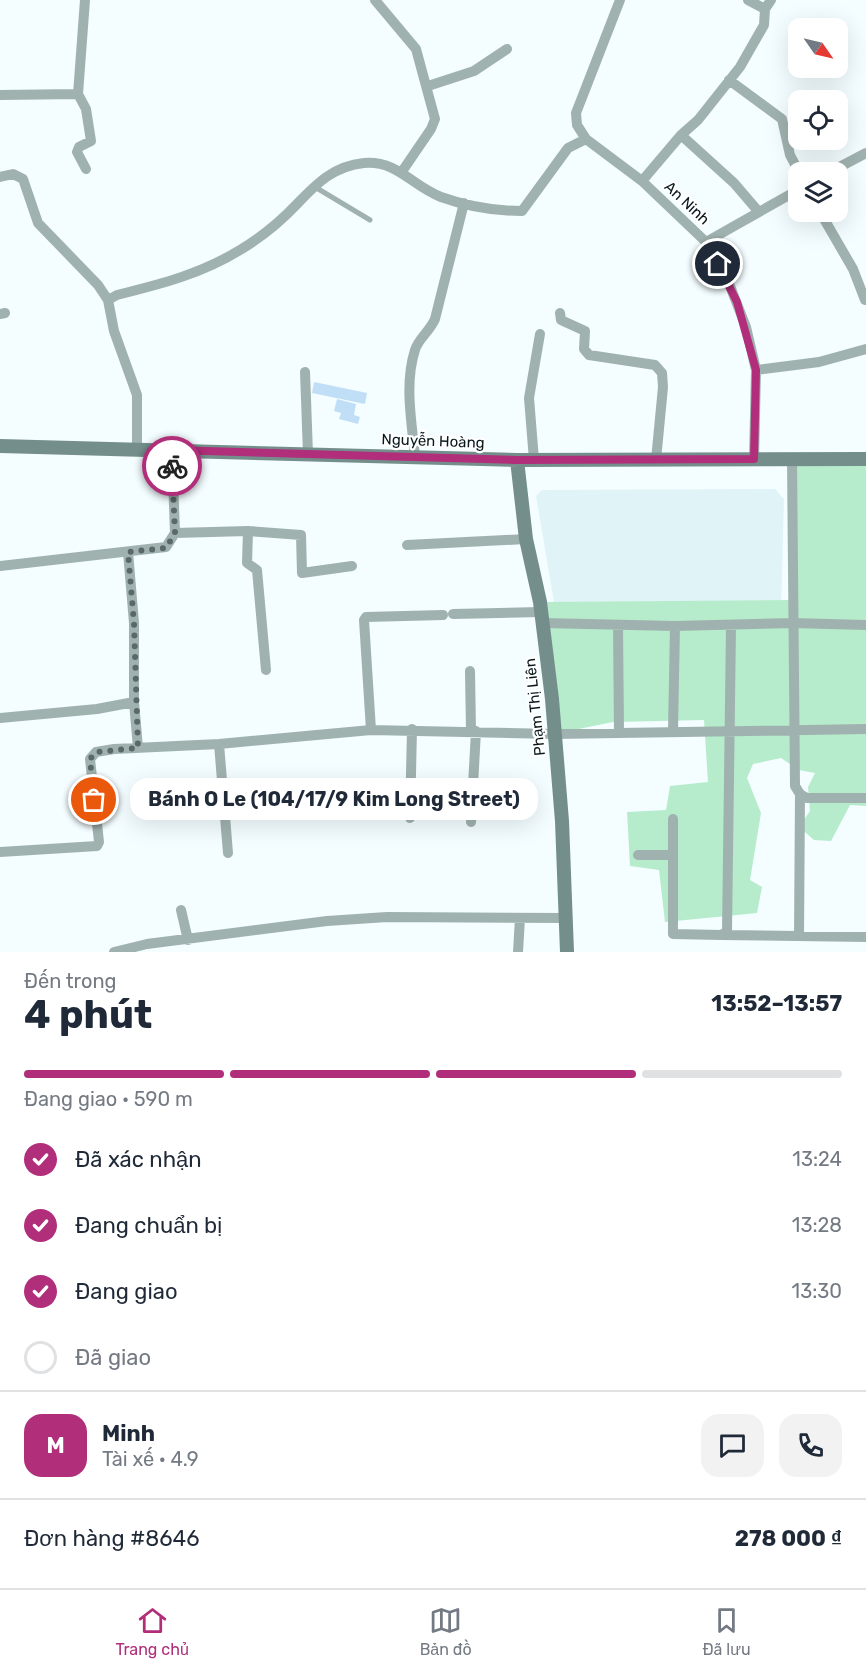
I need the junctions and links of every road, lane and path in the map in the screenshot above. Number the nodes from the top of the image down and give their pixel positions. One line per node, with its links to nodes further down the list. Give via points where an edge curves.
1 (85, 0): 9 (street)
2 (375, 0): 8 (street, via 414,45)
3 (620, 0): 12 (street, via 576,113 577,125)
4 (747, 0): 5 (street)
5 (768, 5): 7 (street, via 764,25)
6 (507, 49): 8 (street, via 474,71)
7 (729, 80): 11 (street); 14 (street, via 782,118)
8 (428, 86): 17 (street, via 434,123)
9 (78, 94): 10 (street); 16 (street, via 86,109 92,139 77,150)
10 (0, 95)
11 (681, 135): 19 (street); 23 (street)
12 (586, 139): 19 (street, An Ninh); 22 (street, via 568,148 522,211)
13 (866, 153): 15 (street)
14 (794, 162)
15 (848, 162)
16 (86, 169)
17 (401, 173): 20 (street, via 385,162 363,163 326,175); 22 (street, via 441,197)
18 (0, 177): 27 (street, via 13,174 23,179 38,223)
19 (642, 181): 26 (street, An Ninh)
20 (314, 186): 24 (lane); 27 (street, via 273,226 242,249 194,275)
21 (788, 195): 23 (street)
22 (464, 203): 38 (street, via 435,319 415,348 409,381)
23 (758, 211): 26 (street)
24 (370, 220)
25 (826, 222): 28 (street, via 853,269)
26 (706, 242): 32 (street, An Ninh, via 737,302)
27 (108, 300): 35 (street, via 114,332 136,395)
28 (865, 300)
29 (560, 313): 44 (street, via 561,320 585,331 584,349 589,355 655,365 662,373)
30 (540, 334): 43 (street, via 529,398)
31 (866, 349): 32 (street, via 819,362)
32 (756, 370): 39 (street, An Ninh)
33 (305, 372): 37 (street)
34 (0, 446): 35 (street, Nguyễn Hoàng)
35 (137, 449): 36 (street, Nguyễn Hoàng)
36 (172, 450): 37 (street, Nguyễn Hoàng); 46 (street)
37 (308, 454): 38 (street, Nguyễn Hoàng)
38 (414, 457): 42 (street, Nguyễn Hoàng)
39 (754, 459): 40 (street, Nguyễn Hoàng); 44 (street, Nguyễn Hoàng)
40 (792, 459): 41 (street, Nguyễn Hoàng); 53 (street)
41 (866, 459)
42 (517, 460): 43 (street, Nguyễn Hoàng); 47 (street, Phạm Thị Liên)
43 (534, 460): 44 (street, Nguyễn Hoàng)
44 (656, 460)
45 (248, 531): 46 (street); 51 (street, via 301,535 302,573); 58 (street, via 247,563 257,570)
46 (175, 533): 49 (street, via 166,548)
47 (526, 539): 48 (street); 52 (street, Phạm Thị Liên)
48 (407, 545)
49 (128, 552): 50 (street); 60 (street, via 134,623)
50 (0, 566)
51 (352, 566)
52 (542, 617): 54 (street); 64 (street, via 366,617); 70 (street, Phạm Thị Liên)
53 (792, 623): 55 (street); 57 (street); 67 (street)
54 (618, 625): 56 (street); 68 (street)
55 (866, 625)
56 (675, 626): 57 (street); 66 (street)
57 (731, 626): 69 (street)
58 (266, 669)
59 (470, 671): 65 (street)
60 (134, 702): 61 (street); 72 (street)
61 (0, 718)
62 (412, 729): 64 (street); 65 (street); 75 (street)
63 (866, 729): 67 (street)
64 (371, 730): 71 (street)
65 (473, 731): 70 (street); 77 (street)
66 (673, 731): 68 (street); 69 (street)
67 (794, 731): 69 (street); 73 (street, via 795,786)
68 (619, 732): 70 (street)
69 (731, 733): 85 (street, via 729,927)
70 (554, 734): 84 (street, Phạm Thị Liên)
71 (219, 744): 72 (street); 79 (street)
72 (138, 748): 78 (street, via 96,752 90,759 97,846)
73 (800, 794): 74 (street, via 812,799); 86 (street)
74 (866, 798)
75 (410, 818)
76 (673, 819): 81 (street)
77 (471, 822)
78 (0, 852)
79 (228, 853)
80 (638, 855): 81 (street)
81 (674, 855): 85 (street, via 673,934)
82 (181, 910): 88 (street)
83 (520, 918): 84 (street); 88 (street, via 351,920); 90 (street)
84 (567, 918): 91 (street, Phạm Thị Liên)
85 (721, 935): 86 (street)
86 (799, 936): 87 (street)
87 (866, 937)
88 (188, 940): 89 (street)
89 (114, 952)
90 (518, 952)
91 (567, 952)

